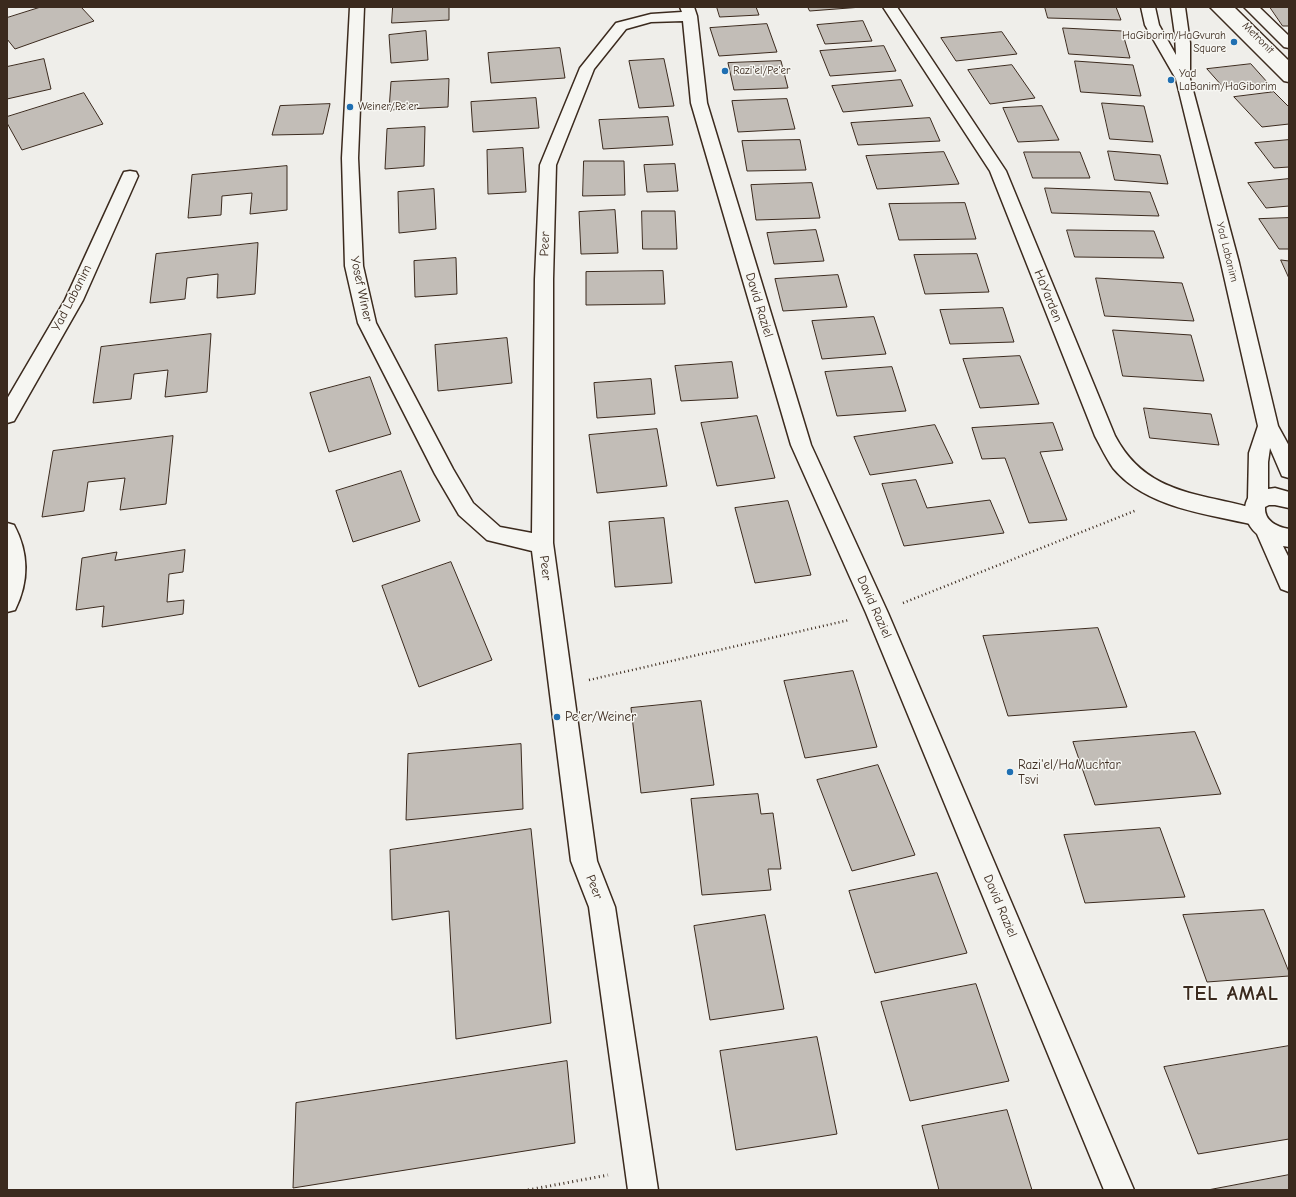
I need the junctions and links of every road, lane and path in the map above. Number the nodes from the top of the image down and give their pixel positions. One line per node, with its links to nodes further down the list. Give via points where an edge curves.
1 (357, 7): 24 (street, Yosef Winer, via 350,158 354,266 367,323 445,474 466,509 494,534)
2 (890, 7): 21 (street, HaYarden, via 998,171 1105,436 1124,467 1157,491 1170,496)
3 (1148, 7): 15 (street, Yad Labanim, via 1155,31)
4 (1178, 7): 15 (street, Yad Labanim, via 1184,37)
5 (1217, 7): 14 (street)
6 (1228, 7): 13 (lane, Metronit)
7 (1241, 7): 12 (lane, Metronit)
8 (1251, 7): 11 (street)
9 (642, 12): 10 (street, Peer); 24 (street, Peer, via 621,26 587,68 548,165 544,279)
10 (689, 12): 30 (street, David Raziel, via 699,103 801,445 877,613)
11 (1289, 44)
12 (1289, 55)
13 (1289, 68)
14 (1289, 78)
15 (1183, 79): 18 (street, Yad Labanim)
16 (130, 176): 17 (street, Yad Labanim, via 74,300)
17 (7, 416)
18 (1268, 426): 19 (street, Yad Labanim); 21 (street, via 1261,439 1257,474)
19 (1289, 470)
20 (1289, 500): 21 (street, via 1264,497)
21 (1260, 516): 23 (street, via 1275,535); 25 (street)
22 (7, 531): 26 (street, via 16,572 12,597)
23 (1289, 538)
24 (542, 543): 27 (street, Peer, via 584,861 602,907)
25 (1289, 583)
26 (7, 603)
27 (640, 1169): 28 (path); 29 (street, Peer)
28 (528, 1190)
29 (643, 1190)
30 (1119, 1190)

